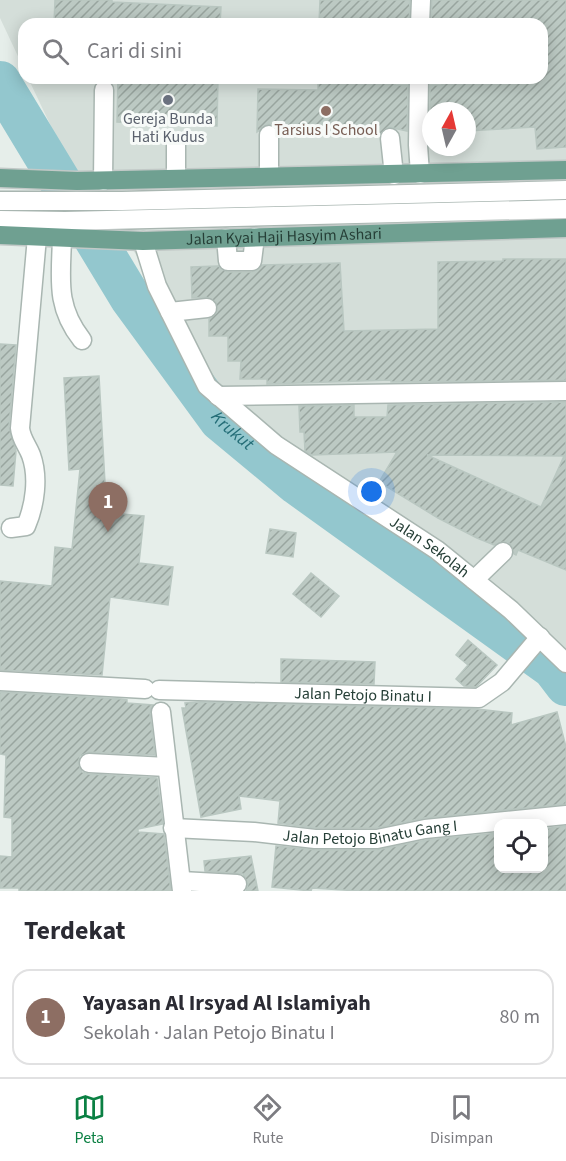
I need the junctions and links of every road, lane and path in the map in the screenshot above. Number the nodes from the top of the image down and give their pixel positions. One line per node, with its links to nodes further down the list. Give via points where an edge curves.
1 (421, 0): 2 (street)
2 (420, 18)
3 (419, 84): 9 (street)
4 (104, 90): 14 (street)
5 (269, 135): 11 (street)
6 (390, 138): 10 (street)
7 (176, 142): 13 (street)
8 (566, 170): 9 (main road)
9 (420, 174): 10 (main road)
10 (394, 175): 11 (main road)
11 (269, 176): 13 (main road)
12 (0, 178): 14 (main road)
13 (176, 178): 14 (main road)
14 (103, 181)
15 (566, 190): 16 (street)
16 (0, 201)
17 (566, 209): 20 (street, via 103,220)
18 (0, 220): 20 (street)
19 (566, 228): 23 (main road, Jalan Kyai Haji Hasyim Ashari)
20 (67, 233): 22 (main road, Jalan Kyai Haji Hasyim Ashari); 23 (main road, Jalan Kyai Haji Hasyim Ashari, via 113,241); 26 (street, via 61,288 68,322)
21 (0, 235): 22 (main road, Jalan Kyai Haji Hasyim Ashari)
22 (37, 237): 29 (street, via 20,428 32,458 33,509 26,526)
23 (143, 241): 25 (street, Jalan Sekolah)
24 (207, 308): 25 (street)
25 (170, 312): 28 (street, Jalan Sekolah, via 207,386)
26 (82, 340)
27 (566, 391): 28 (street)
28 (218, 396): 31 (street, Jalan Sekolah, via 276,445 437,550)
29 (11, 528)
30 (503, 552): 31 (street)
31 (474, 580): 32 (street, Jalan Sekolah)
32 (535, 642): 33 (street, Jalan Sekolah); 34 (street, Jalan Petojo Binatu I, via 492,691 468,699 152,690)
33 (566, 663)
34 (0, 681)
35 (161, 712): 37 (street)
36 (89, 763): 37 (street)
37 (167, 767): 39 (street)
38 (566, 815): 39 (street, Jalan Petojo Binatu Gang I, via 425,829 378,839 315,839)
39 (173, 828): 41 (street)
40 (237, 884): 41 (street)
41 (182, 886)

